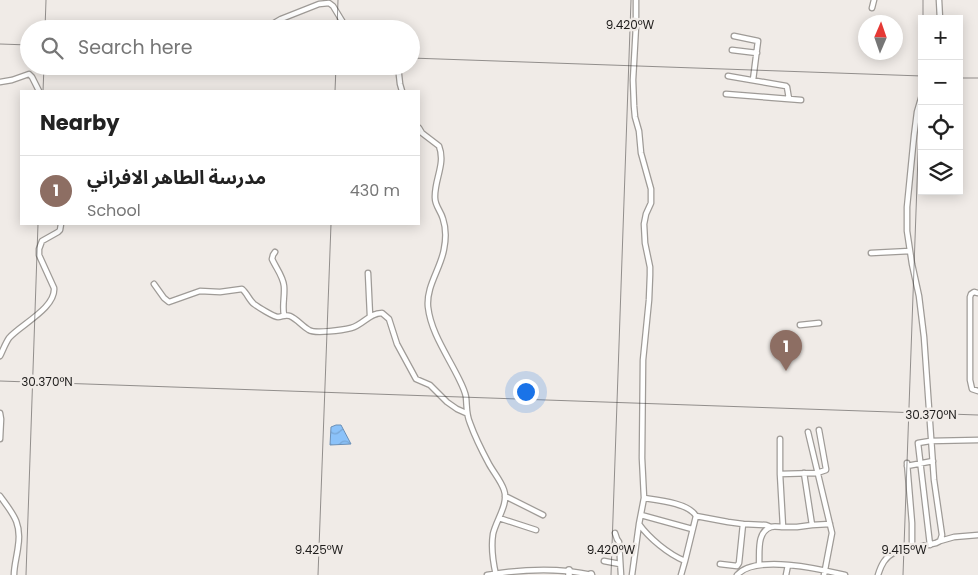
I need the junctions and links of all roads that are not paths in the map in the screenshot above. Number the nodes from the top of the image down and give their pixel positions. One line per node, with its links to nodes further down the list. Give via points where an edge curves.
1 (636, 0): 52 (street, via 634,106 641,153 651,189 644,224 650,275 644,354)
2 (874, 0): 4 (street)
3 (939, 0): 5 (street)
4 (872, 8)
5 (940, 15)
6 (279, 20): 7 (street, via 327,2)
7 (342, 20)
8 (734, 36): 10 (street, via 758,41)
9 (732, 50): 10 (street)
10 (757, 53): 15 (street)
11 (26, 75): 16 (street)
12 (30, 75): 17 (street)
13 (399, 75): 18 (street)
14 (728, 76): 15 (street)
15 (753, 80): 20 (street, via 786,86)
16 (0, 82)
17 (39, 90)
18 (402, 90)
19 (726, 94): 20 (street)
20 (789, 99): 21 (street)
21 (801, 100)
22 (918, 105): 25 (street, via 907,207)
23 (420, 130): 38 (street, via 439,146 441,156 435,198 443,219 445,243 428,295 428,308 438,340 465,392)
24 (61, 225): 35 (street, via 58,232 42,241 39,249 40,260 54,288 53,296 10,338)
25 (910, 251): 27 (street); 44 (street, via 924,337)
26 (275, 252): 31 (street, via 272,259 284,286)
27 (871, 253)
28 (368, 273): 32 (street)
29 (154, 284): 31 (street, via 169,302 200,291 242,289 254,304 275,316)
30 (978, 293): 36 (street, via 972,293 970,297 970,380 972,389)
31 (284, 315): 32 (street, via 315,332 350,328)
32 (370, 316): 38 (street, via 382,313 389,319 397,344 416,378)
33 (819, 323): 34 (street)
34 (800, 325)
35 (0, 356)
36 (978, 392)
37 (0, 413): 41 (street)
38 (466, 413): 51 (street)
39 (819, 430): 48 (street, via 826,470)
40 (808, 432): 48 (street)
41 (0, 439)
42 (780, 439): 49 (street)
43 (978, 440): 44 (street)
44 (930, 441): 45 (street); 46 (street, via 918,443)
45 (933, 461): 46 (street); 67 (street, via 942,531)
46 (920, 464): 68 (street); 69 (street, via 907,464)
47 (804, 473): 48 (street); 49 (street); 60 (street)
48 (817, 473): 59 (street)
49 (780, 474): 62 (street)
50 (0, 496): 79 (street, via 19,526)
51 (505, 496): 53 (street); 56 (street)
52 (644, 498): 54 (street); 55 (street, via 681,506)
53 (543, 515)
54 (641, 515): 57 (street); 63 (street)
55 (696, 516): 58 (street); 63 (street)
56 (499, 518): 64 (street); 78 (street, via 493,540)
57 (639, 524): 71 (street, via 657,542); 83 (street)
58 (743, 524): 61 (street); 73 (street, via 740,563 737,566)
59 (830, 524): 60 (street); 76 (street, via 832,533)
60 (812, 525): 62 (street)
61 (771, 527): 62 (street); 74 (street, via 761,535)
62 (783, 527)
63 (692, 529): 71 (street)
64 (536, 530)
65 (615, 533): 72 (street, via 619,542)
66 (978, 535): 67 (street)
67 (940, 541): 68 (street)
68 (930, 544): 69 (street)
69 (912, 548): 88 (street, via 888,556)
70 (604, 561): 72 (street)
71 (685, 561): 84 (street)
72 (620, 564): 82 (street)
73 (720, 564)
74 (759, 565): 75 (street); 85 (street)
75 (788, 565): 76 (street); 86 (street)
76 (824, 572): 87 (street)
77 (569, 573): 78 (street, via 550,569); 81 (street)
78 (496, 574): 80 (street)
79 (14, 575)
80 (487, 575)
81 (592, 575)
82 (621, 575)
83 (632, 575)
84 (681, 575)
85 (737, 575)
86 (786, 575)
87 (845, 575)
88 (878, 575)

